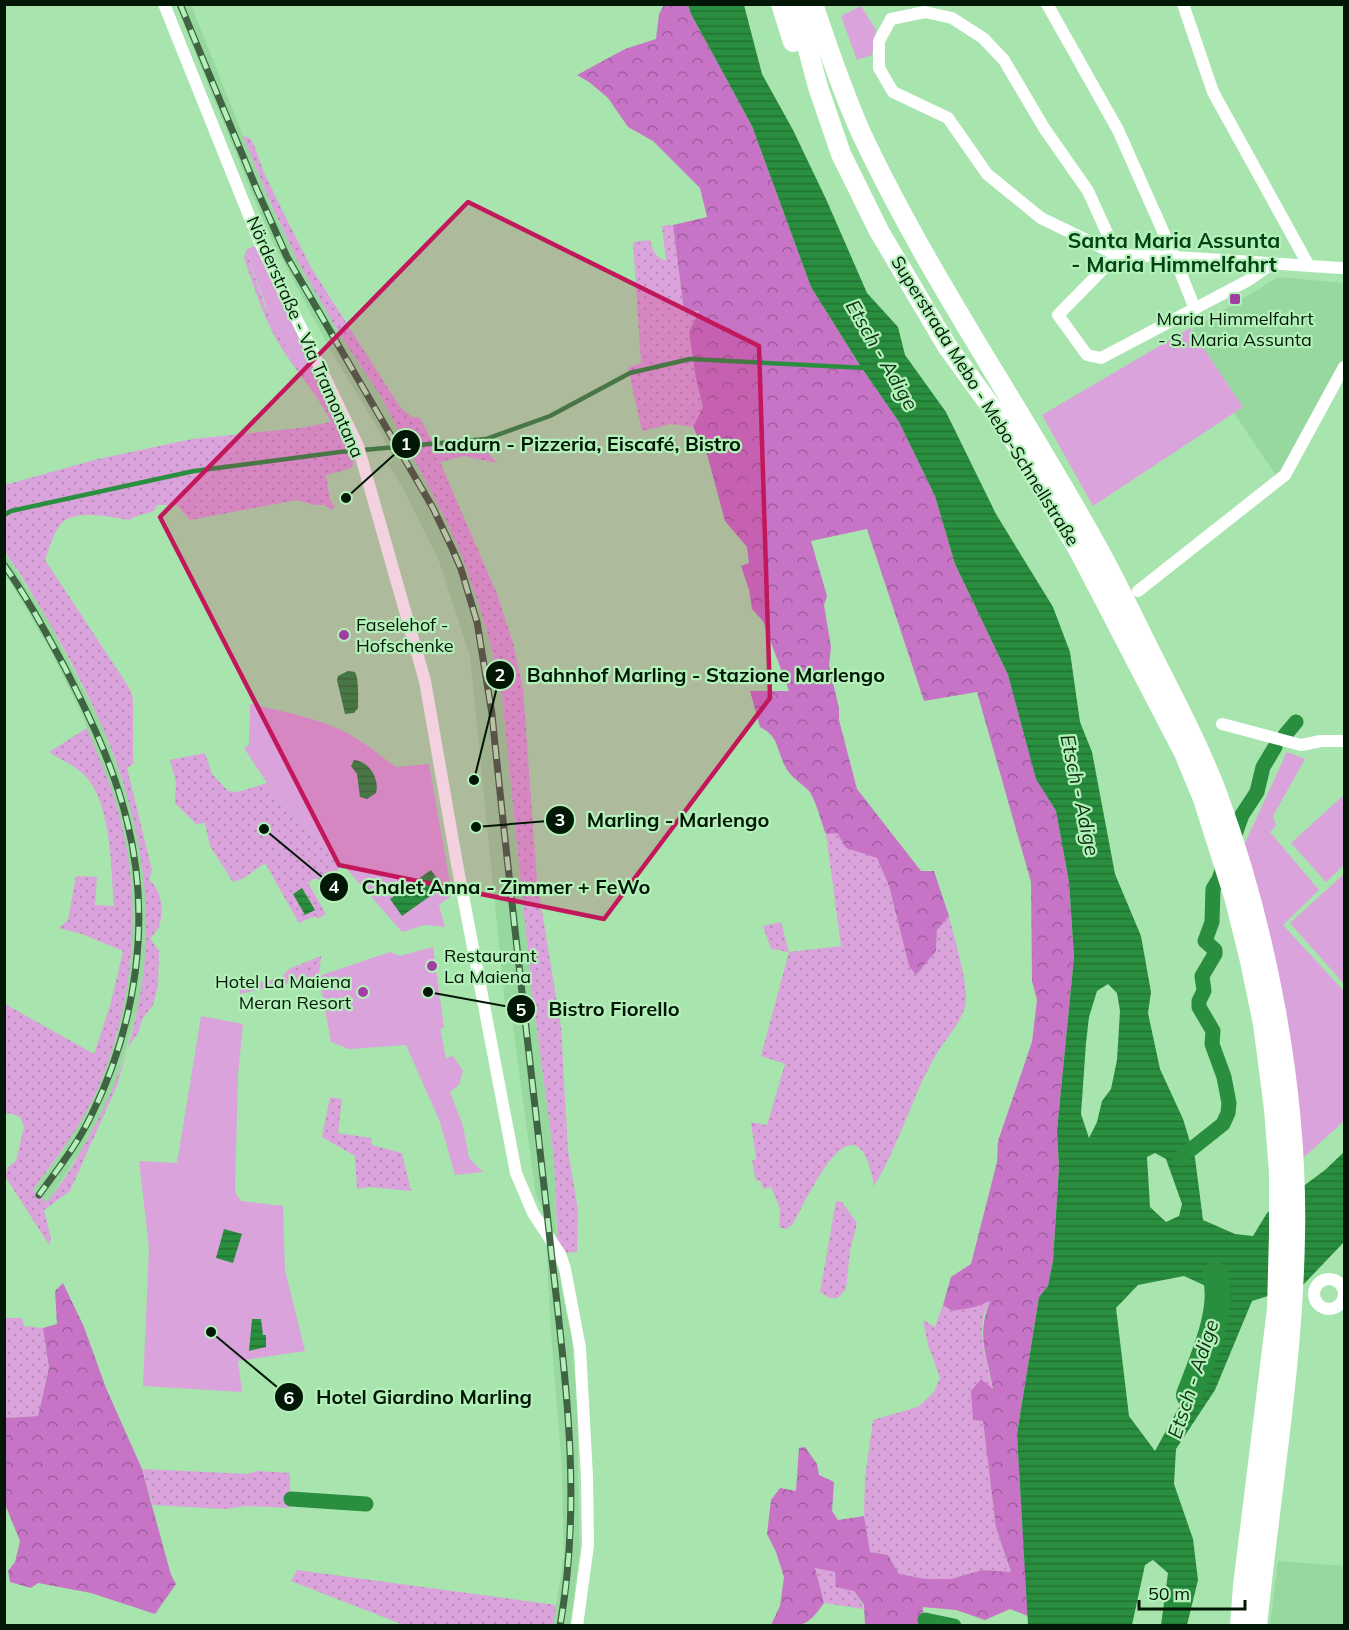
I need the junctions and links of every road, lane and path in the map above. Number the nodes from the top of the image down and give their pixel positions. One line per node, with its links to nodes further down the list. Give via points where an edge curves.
1 (164, 4): 24 (street, Nörderstraße - Via Tramontana, via 260,243 358,446 425,681 516,1173 533,1213 562,1262 580,1348 588,1545)
2 (781, 4): 11 (highway, via 798,58)
3 (795, 4): 11 (highway)
4 (813, 4): 10 (highway, Superstrada Mebo - Mebo-Schnellstraße)
5 (828, 4): 10 (highway, via 834,35)
6 (956, 4): 9 (street)
7 (1047, 4): 13 (street, via 1118,130)
8 (1183, 4): 15 (street, via 1213,92)
9 (952, 18): 12 (street, via 983,38 1004,60 1044,128 1088,190); 12 (street, via 925,12 891,19 879,41 879,68 893,92 948,118 987,174 1041,218)
10 (833, 63): 22 (highway, Superstrada Mebo - Mebo-Schnellstraße, via 900,211 1096,544)
11 (818, 87): 22 (highway, Superstrada Mebo - Mebo-Schnellstraße, via 841,154 879,231 947,346 1008,430)
12 (1117, 255): 13 (street); 17 (street, via 1059,315 1087,355 1101,358)
13 (1174, 256): 14 (street); 17 (street)
14 (1273, 263): 15 (street); 17 (street)
15 (1309, 266): 16 (street)
16 (1344, 268)
17 (1195, 309)
18 (1344, 368): 19 (street, via 1285,475)
19 (1138, 591)
20 (1222, 724): 21 (street, via 1301,745)
21 (1344, 741)
22 (1191, 750): 23 (highway, Superstrada Mebo - Mebo-Schnellstraße, via 1250,961 1263,1024 1279,1172); 23 (highway, Superstrada Mebo - Mebo-Schnellstraße, via 1217,795 1241,868 1279,1032 1289,1107 1295,1233)
23 (1284, 1309): 25 (highway, Superstrada Mebo - Mebo-Schnellstraße); 26 (highway, Superstrada Mebo - Mebo-Schnellstraße)
24 (577, 1626)
25 (1240, 1626)
26 (1259, 1626)

